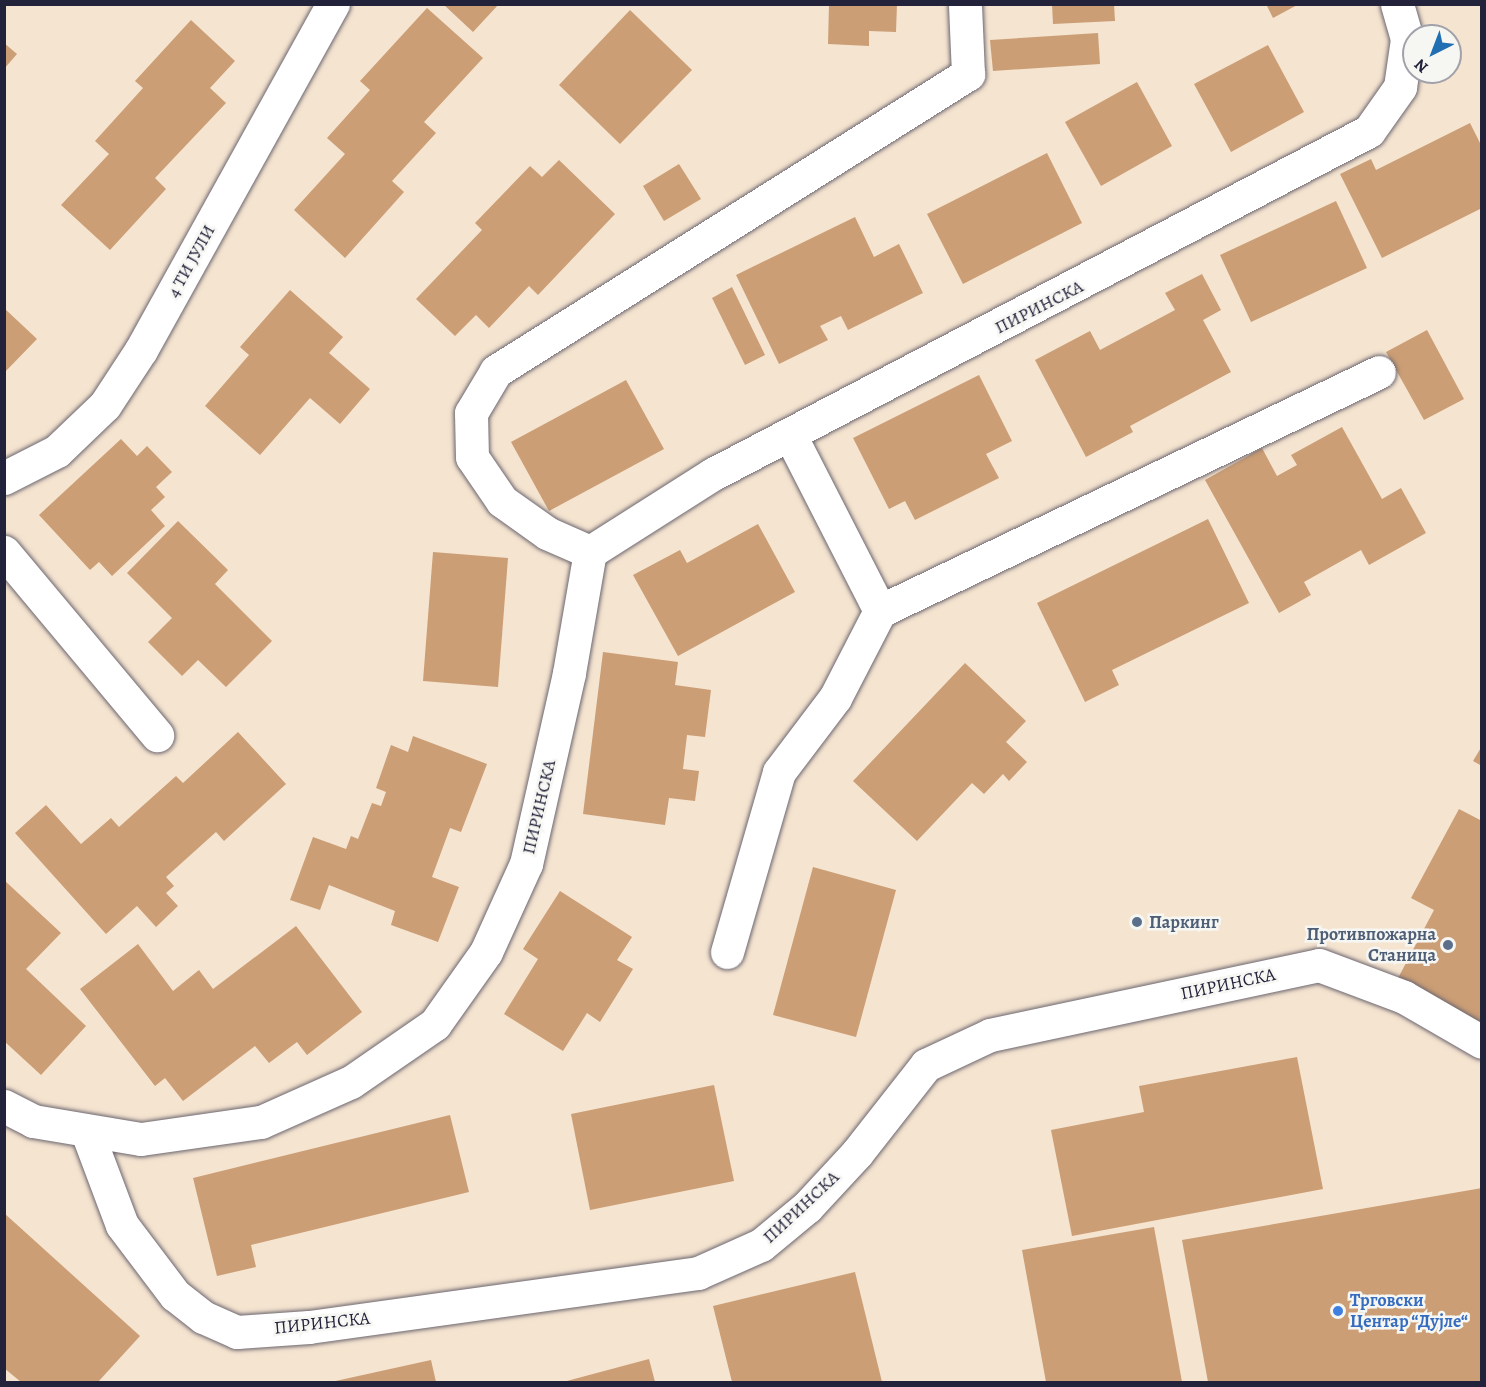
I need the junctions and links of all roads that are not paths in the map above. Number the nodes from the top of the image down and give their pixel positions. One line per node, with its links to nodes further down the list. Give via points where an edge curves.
1 (333, 4): 6 (street, 4 ТИ ЈУЛИ, via 141,350 105,405 57,451)
2 (966, 4): 8 (street, via 968,74 496,370 471,413 472,457 502,501 547,533)
3 (1396, 4): 5 (street, ПИРИНСКА, via 1407,39 1400,87 1369,131)
4 (1379, 372): 9 (street)
5 (790, 435): 8 (street, ПИРИНСКА, via 714,474); 9 (street)
6 (4, 478)
7 (4, 552): 10 (street)
8 (590, 552): 14 (street, ПИРИНСКА, via 569,673 526,864 486,952 435,1024 351,1082 261,1122 141,1138)
9 (880, 611): 11 (street, via 835,698 779,772)
10 (157, 735)
11 (727, 952)
12 (1482, 1042): 14 (street, ПИРИНСКА, via 1404,997 1319,964 990,1035 926,1065 857,1153 807,1207 761,1245 698,1273 309,1327 237,1332 203,1317 176,1295 122,1225)
13 (4, 1106): 14 (street, ПИРИНСКА, via 33,1121)
14 (87, 1132)

